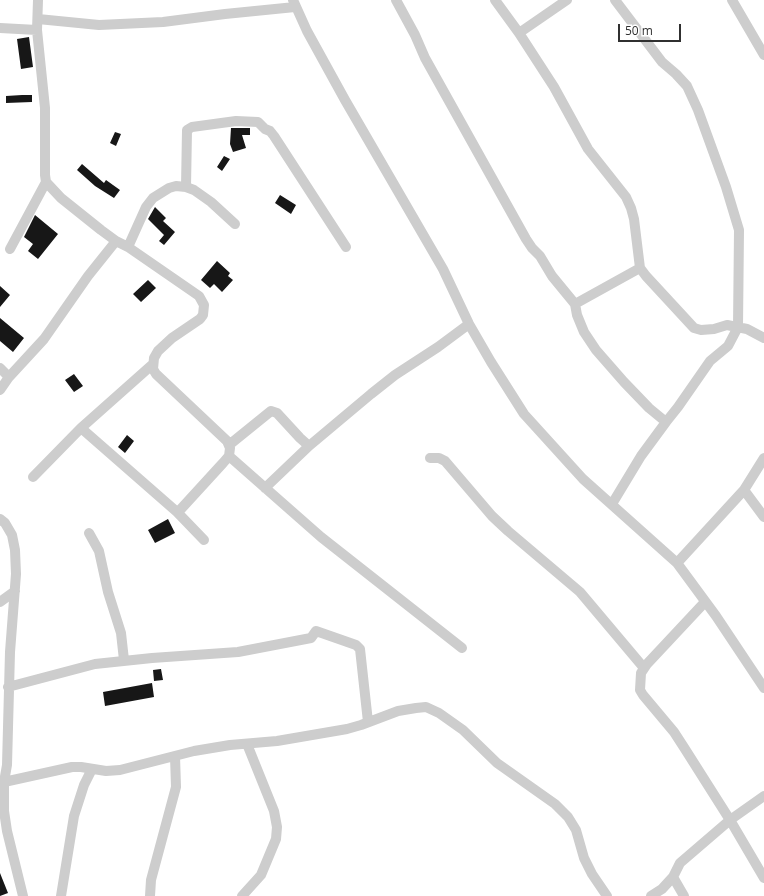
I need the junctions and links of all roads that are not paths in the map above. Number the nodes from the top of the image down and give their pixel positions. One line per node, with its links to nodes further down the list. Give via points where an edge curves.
1 (38, 0): 8 (street)
2 (396, 0): 21 (street, via 425,58 526,239)
3 (495, 0): 11 (street)
4 (567, 0): 11 (street)
5 (615, 0): 23 (street, via 662,62 687,86 698,110 739,230)
6 (732, 0): 12 (street)
7 (294, 3): 8 (street, via 149,23 99,26); 22 (street, via 344,100 443,269)
8 (38, 19): 10 (street)
9 (0, 28): 10 (street)
10 (37, 30): 13 (street, via 45,108)
11 (519, 33): 20 (street, via 554,87 588,149 626,197 634,219)
12 (764, 55)
13 (46, 182): 16 (street, via 61,198); 19 (street)
14 (186, 187): 15 (street, via 211,202); 17 (street, via 169,188 153,198 146,207); 18 (street, via 187,130 192,127 236,121 258,122 274,136)
15 (235, 224)
16 (116, 241): 17 (street); 27 (street, via 44,339)
17 (128, 247): 25 (street, via 199,296 204,305 203,315 172,338 158,352)
18 (346, 247)
19 (10, 249)
20 (640, 268): 21 (street); 23 (street, via 694,328 714,329 727,325)
21 (575, 304): 29 (street, via 584,332 596,350 649,408)
22 (469, 324): 32 (street, via 383,384); 39 (street, via 524,414 583,480)
23 (738, 327): 24 (street); 29 (street, via 728,346 710,361)
24 (764, 338)
25 (153, 364): 30 (street); 31 (street, via 156,374)
26 (0, 368): 27 (street)
27 (9, 377): 28 (street)
28 (0, 390)
29 (666, 422): 39 (street, via 641,456)
30 (81, 428): 36 (street); 40 (street)
31 (229, 445): 32 (street, via 271,411 278,413); 33 (street)
32 (309, 446): 37 (street)
33 (229, 456): 37 (street); 40 (street)
34 (430, 458): 51 (street, via 445,461 492,516 580,592)
35 (764, 458): 38 (street)
36 (33, 477)
37 (265, 488): 49 (street, via 320,537)
38 (744, 490): 41 (street); 45 (street)
39 (612, 504): 45 (street)
40 (178, 512): 44 (street)
41 (764, 517)
42 (0, 519): 46 (street, via 12,535 15,550)
43 (89, 533): 50 (street, via 99,551 121,633)
44 (204, 540)
45 (677, 563): 48 (street)
46 (14, 591): 47 (street); 52 (street)
47 (0, 602)
48 (705, 602): 51 (street); 53 (street)
49 (462, 648)
50 (124, 660): 52 (street, via 95,664); 54 (street, via 238,652 311,638 316,631 356,645 360,650)
51 (644, 668): 60 (street, via 641,673 640,690 674,732)
52 (8, 687): 58 (street, via 7,765)
53 (764, 688)
54 (368, 722): 55 (street, via 347,729); 67 (street, via 398,711 416,708 426,707 439,712 463,730 497,763 555,804 568,817 576,830 584,858)
55 (247, 744): 56 (street); 66 (street, via 274,811 277,828 276,839 261,875)
56 (175, 756): 57 (street, via 120,770); 65 (street, via 176,787 151,880)
57 (92, 769): 58 (street, via 72,767); 64 (street, via 74,816)
58 (4, 782): 63 (street, via 7,831)
59 (764, 796): 60 (street)
60 (730, 820): 61 (street, via 680,863); 62 (street)
61 (673, 877): 68 (street, via 662,890); 69 (street)
62 (764, 878)
63 (23, 896)
64 (61, 896)
65 (150, 896)
66 (242, 896)
67 (607, 896)
68 (651, 896)
69 (684, 896)

